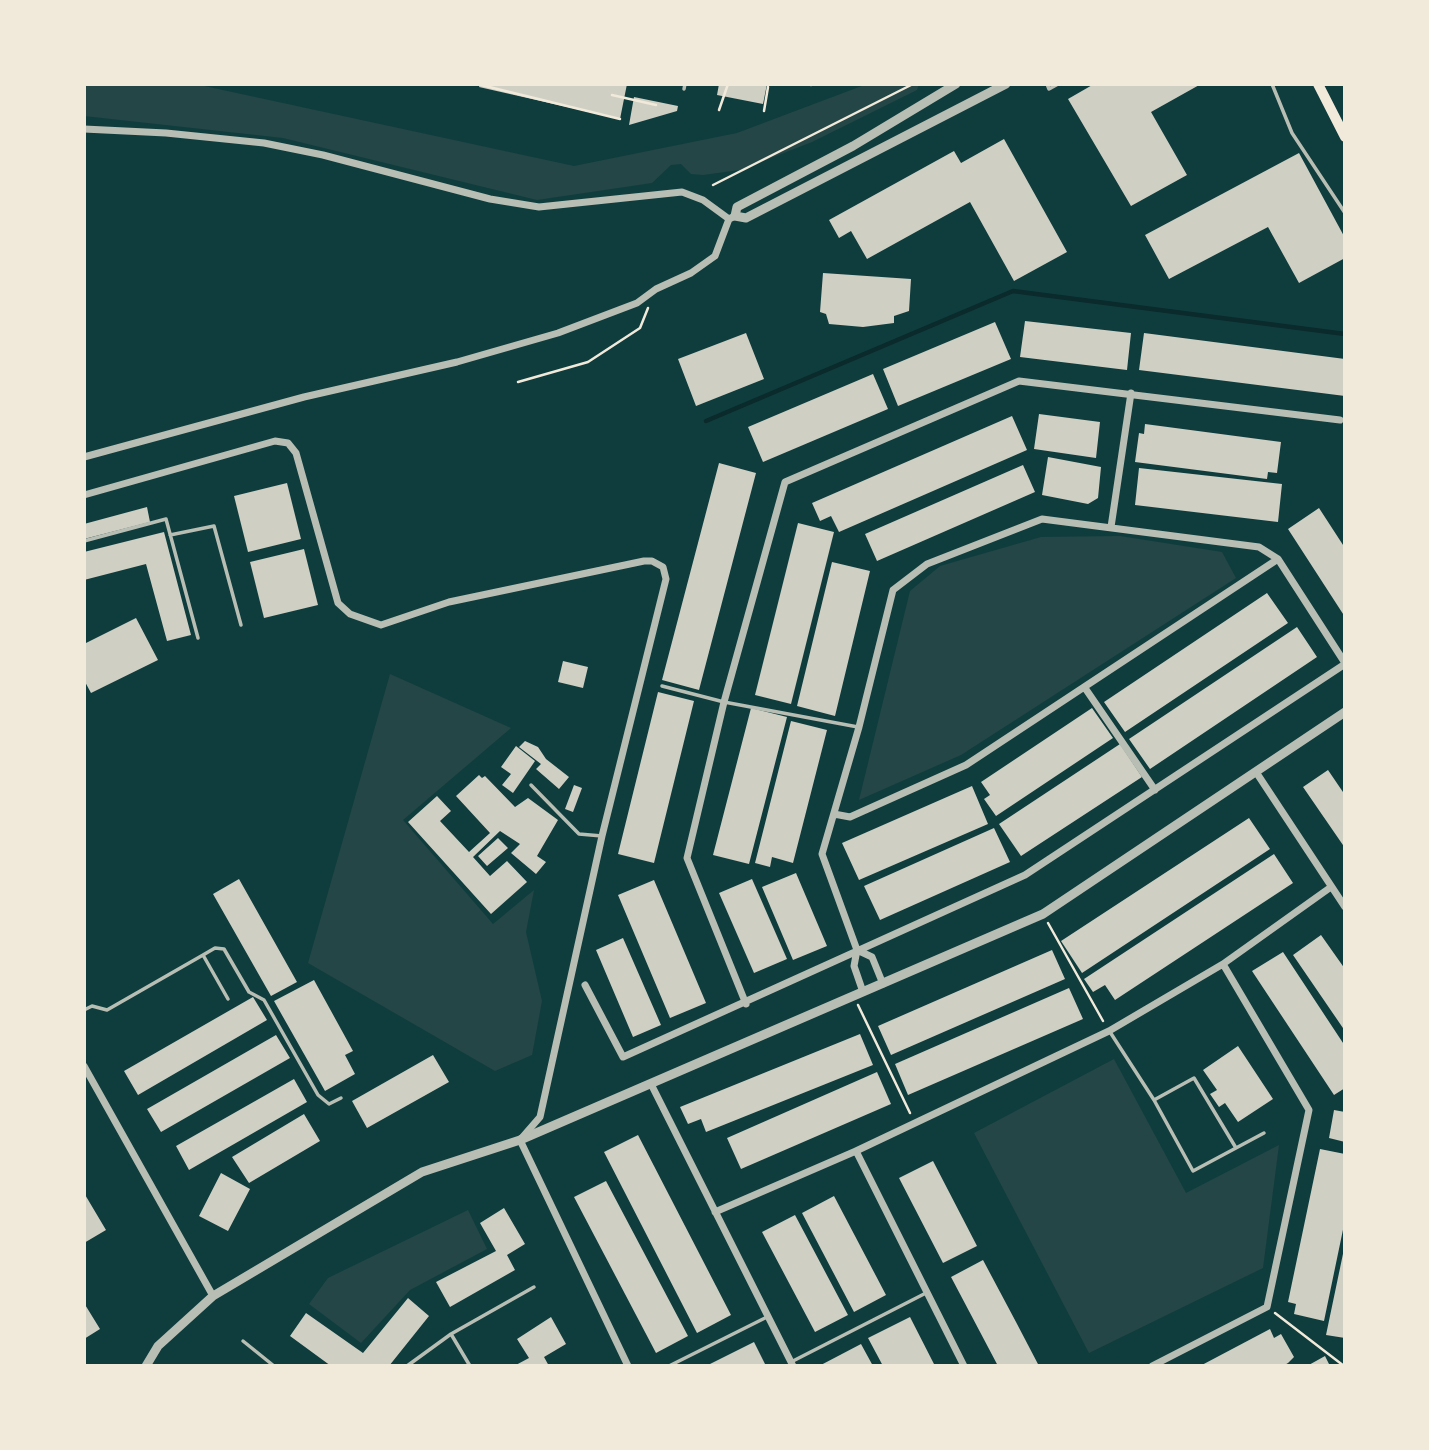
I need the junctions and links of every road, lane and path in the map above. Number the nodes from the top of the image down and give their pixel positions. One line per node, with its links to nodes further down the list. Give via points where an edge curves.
1 (477, 84): 10 (path)
2 (728, 84): 14 (path)
3 (914, 84): 19 (path)
4 (956, 84): 21 (street, via 737,207)
5 (1006, 84): 21 (street, via 746,218)
6 (1046, 84): 7 (lane, via 1049,89)
7 (1058, 84)
8 (1272, 84): 20 (lane, via 1292,133)
9 (1318, 84): 18 (main road)
10 (492, 86): 16 (path)
11 (768, 87): 15 (path)
12 (612, 95): 13 (path)
13 (656, 105)
14 (719, 110)
15 (764, 111)
16 (620, 119)
17 (84, 130): 21 (street, via 264,143 539,207 682,192)
18 (1345, 138)
19 (713, 185)
20 (1345, 213)
21 (732, 218): 22 (street, via 715,256)
22 (656, 289): 23 (path, via 640,328 588,362); 26 (street, via 638,303 558,333)
23 (518, 382)
24 (1131, 393): 25 (street); 28 (street); 37 (street, via 1019,381 785,482)
25 (1340, 420)
26 (84, 457)
27 (84, 495): 44 (street, via 275,441 288,443 296,453 338,603 350,614 381,625 449,602 644,561 663,567 666,579)
28 (1111, 527): 31 (street, via 1259,547); 39 (street, via 1042,519 927,564 893,590)
29 (170, 535): 30 (lane, via 166,519); 32 (lane, via 214,526); 33 (lane)
30 (84, 541)
31 (1278, 559): 34 (street); 36 (street)
32 (241, 625)
33 (198, 638)
34 (1345, 664): 42 (street)
35 (662, 686): 37 (lane)
36 (1085, 688): 42 (street); 43 (street, via 966,765 850,817)
37 (724, 702): 39 (lane); 56 (street, via 687,858)
38 (1345, 712): 40 (street)
39 (859, 727): 43 (street)
40 (1256, 772): 45 (street); 47 (street)
41 (531, 785): 44 (lane, via 579,834)
42 (1156, 790): 48 (street, via 1025,876)
43 (834, 814): 48 (street, via 822,854)
44 (603, 836): 65 (street, via 540,1117)
45 (1331, 887): 46 (street); 50 (street)
46 (1345, 908)
47 (1043, 914): 51 (street); 58 (path)
48 (857, 950): 51 (street, via 872,957); 53 (street, via 854,965); 56 (street)
49 (203, 955): 55 (lane); 57 (lane, via 107,1010 92,1006); 61 (lane, via 224,949 249,992 264,1000 318,1095 329,1104)
50 (1223, 964): 58 (street); 72 (street, via 1309,1110)
51 (883, 984): 53 (street)
52 (585, 985): 56 (street, via 624,1057)
53 (863, 992): 54 (street)
54 (853, 996): 60 (street); 63 (path)
55 (228, 999)
56 (746, 1004)
57 (84, 1010)
58 (1109, 1031): 62 (lane); 63 (street)
59 (84, 1066): 71 (street)
60 (651, 1084): 65 (street); 68 (street)
61 (341, 1098)
62 (1154, 1100): 66 (lane, via 1194,1078); 66 (lane, via 1193,1171)
63 (915, 1123): 67 (street)
64 (1265, 1133): 66 (lane)
65 (520, 1140): 71 (street, via 422,1172); 81 (street)
66 (1236, 1148)
67 (856, 1151): 68 (street); 70 (street)
68 (715, 1212): 73 (street)
69 (534, 1287): 74 (lane)
70 (926, 1293): 76 (lane); 83 (street)
71 (213, 1296): 77 (street, via 158,1346)
72 (1267, 1307): 84 (street); 85 (path)
73 (768, 1317): 76 (street); 82 (lane)
74 (451, 1334): 79 (lane); 80 (lane)
75 (243, 1340): 78 (lane)
76 (792, 1364)
77 (146, 1366)
78 (274, 1366)
79 (407, 1366)
80 (470, 1366)
81 (628, 1366)
82 (669, 1366)
83 (964, 1366)
84 (1152, 1366)
85 (1344, 1366)

